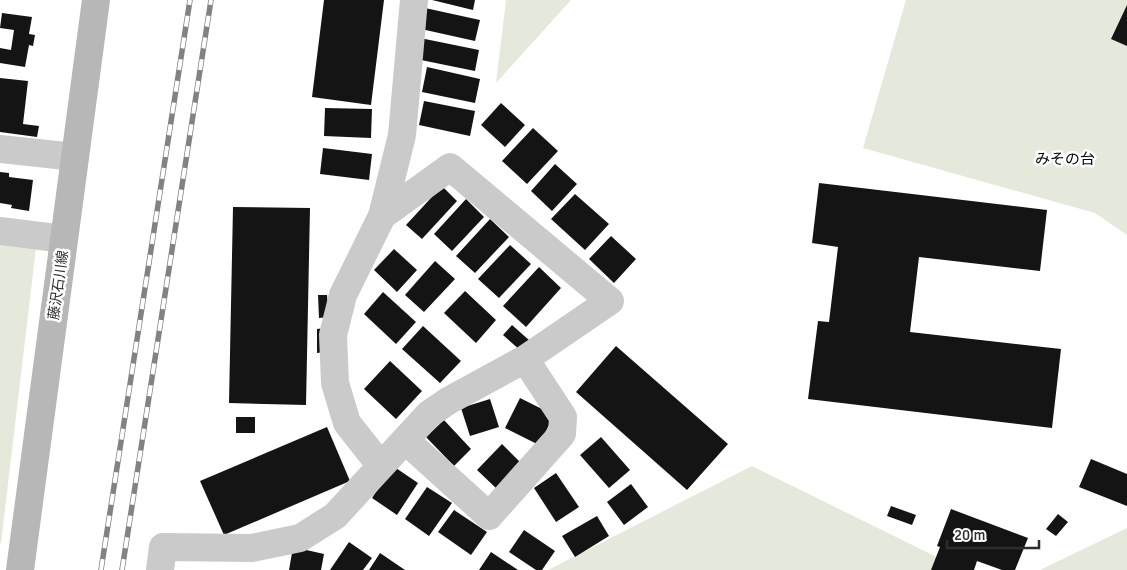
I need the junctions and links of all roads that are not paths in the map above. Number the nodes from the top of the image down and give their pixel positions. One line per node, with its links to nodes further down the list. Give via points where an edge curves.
1 (96, 0): 4 (street, 藤沢石川線)
2 (414, 0): 5 (street, via 402,135)
3 (0, 150): 4 (street)
4 (75, 157): 7 (street, 藤沢石川線)
5 (382, 216): 8 (street, via 450,167 610,301); 10 (street, via 343,295 334,335 335,384 347,423)
6 (0, 231): 7 (street)
7 (64, 239): 11 (street, 藤沢石川線)
8 (525, 359): 9 (street, via 448,401 429,414); 9 (street, via 563,417 562,434 489,516)
9 (405, 440): 10 (street)
10 (381, 466): 12 (street, via 335,516 300,538 252,548 163,547)
11 (20, 570)
12 (160, 570)

